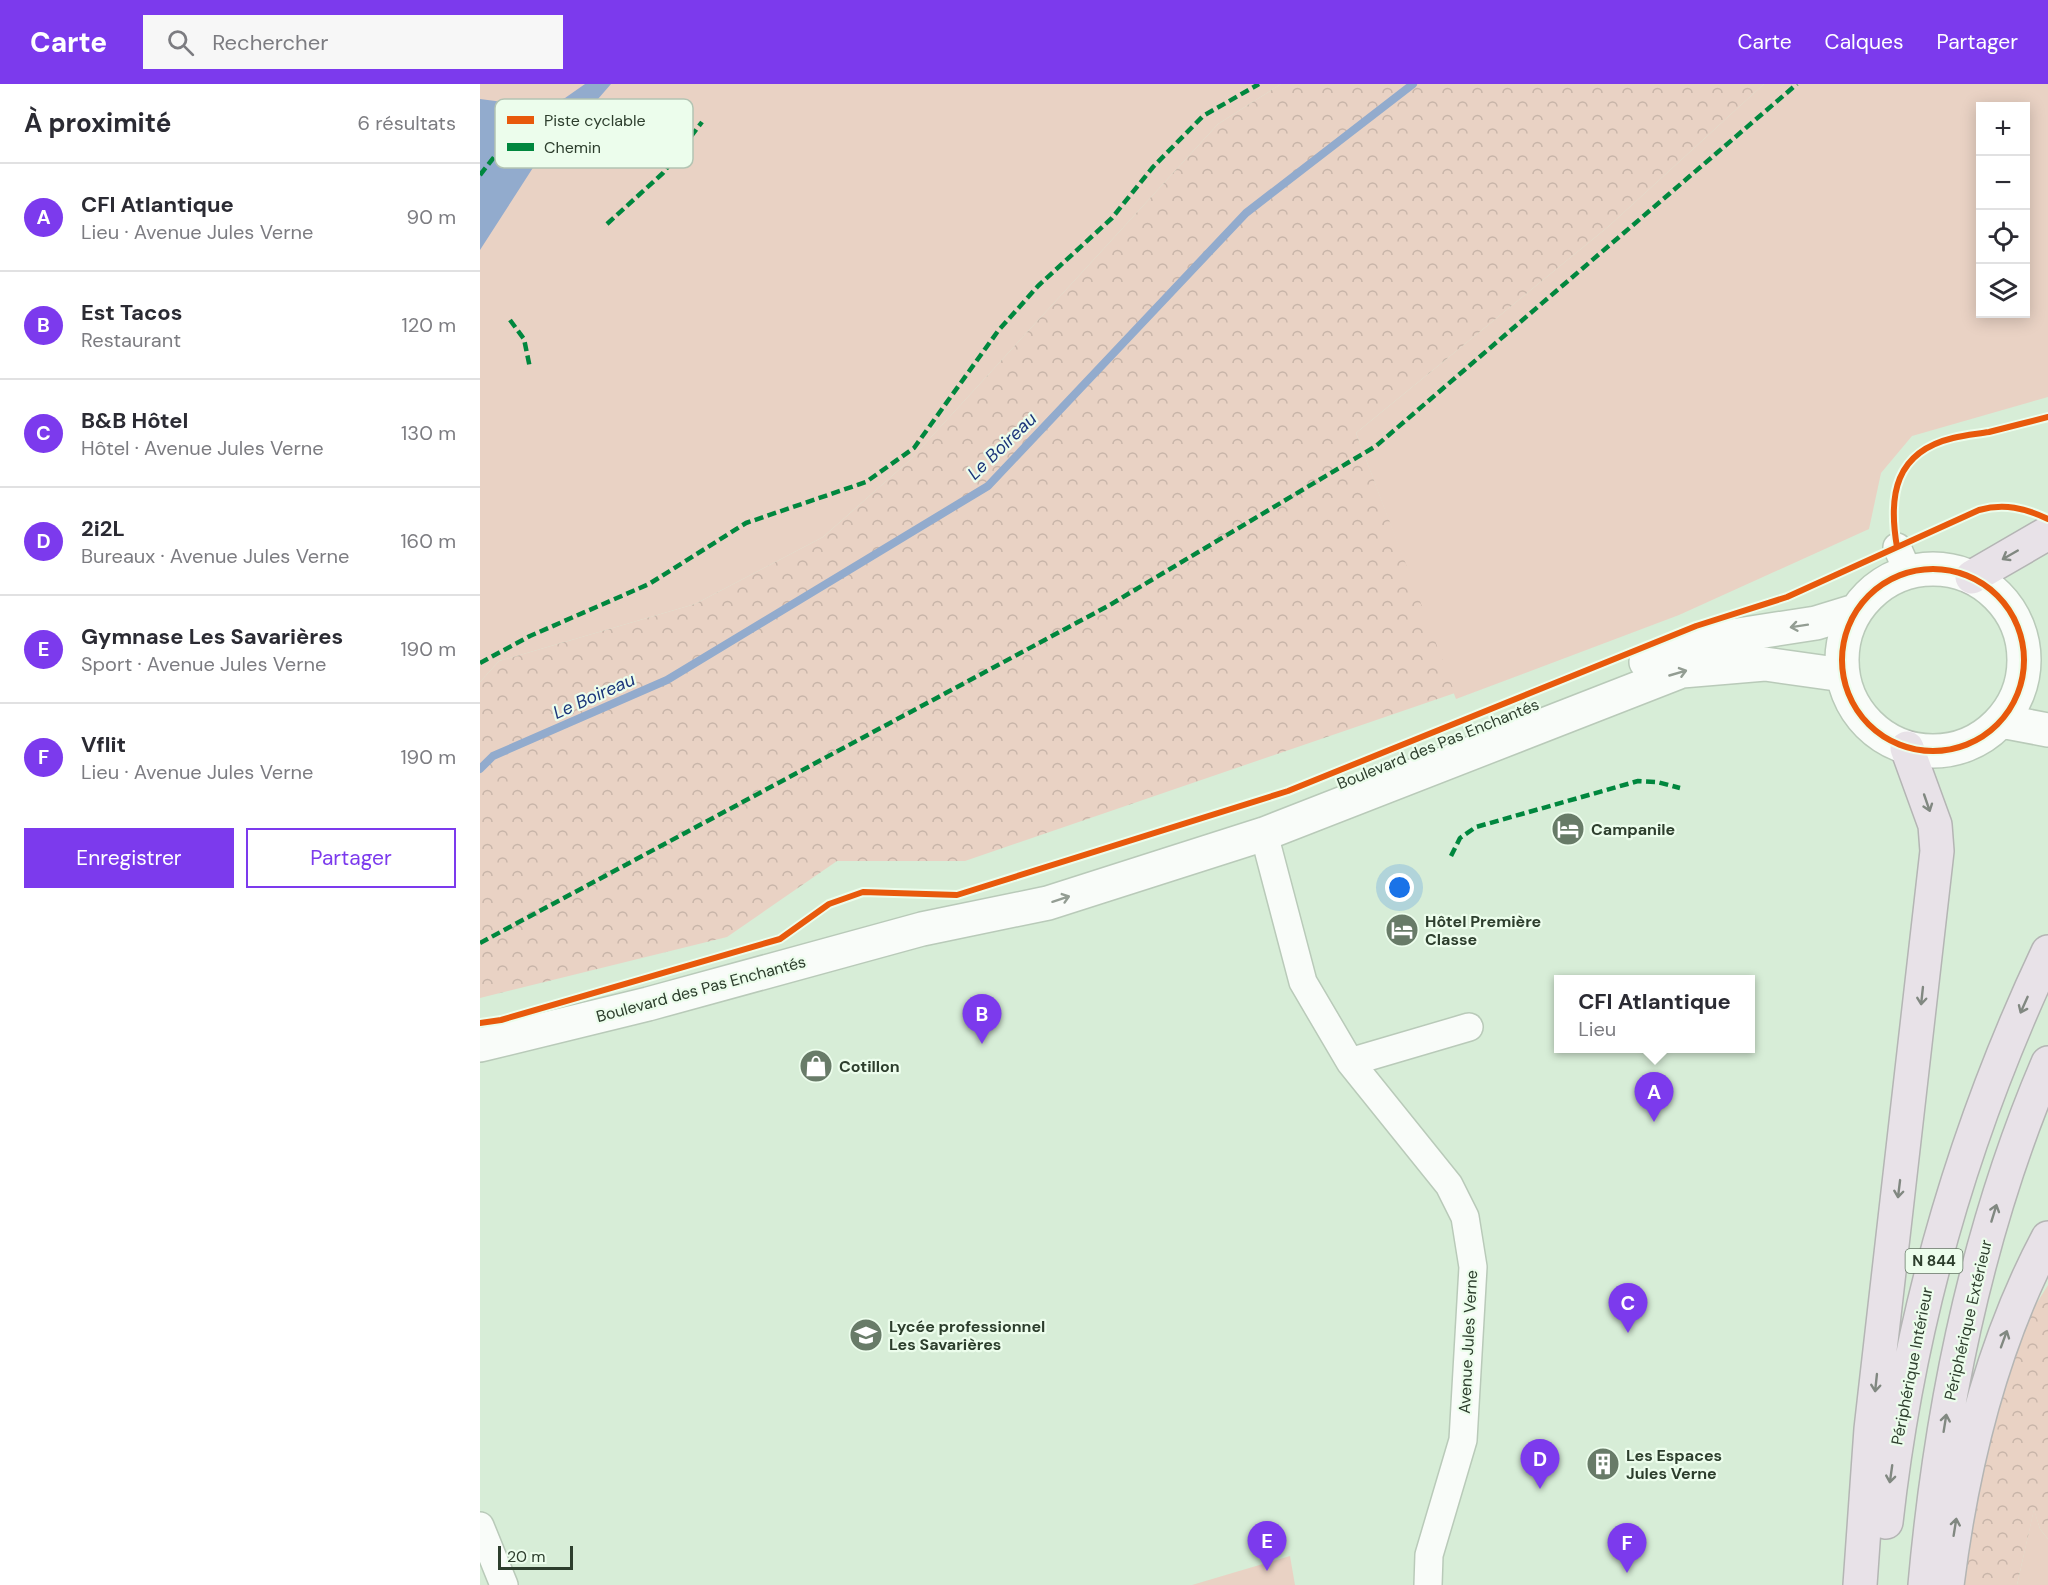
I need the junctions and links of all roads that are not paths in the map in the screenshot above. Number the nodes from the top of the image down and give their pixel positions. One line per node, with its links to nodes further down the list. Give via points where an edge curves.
1 (2048, 533): 2 (highway, one-way to 2)
2 (1972, 577): 3 (main road, via 1902,559); 4 (main road, via 2001,599)
3 (1855, 611): 5 (main road, via 1846,631); 11 (main road, Boulevard des Pas Enchantés, one-way to 11, via 1815,623 1719,638 1677,650 1293,801 1043,882)
4 (2022, 639): 6 (main road); 7 (main road, via 2025,668 2017,697)
5 (1842, 675): 9 (main road, via 1865,721 1884,737); 10 (main road, Boulevard des Pas Enchantés, one-way to 5, via 1682,671 1766,664)
6 (2048, 677)
7 (2001, 721): 8 (main road); 9 (main road, via 1982,738 1958,748)
8 (2048, 730)
9 (1907, 748): 21 (highway, one-way to 21, via 1935,825 1937,851 1872,1418)
10 (1264, 834): 11 (main road, Boulevard des Pas Enchantés, one-way to 10, via 1048,903); 15 (street, Avenue Jules Verne, via 1303,982)
11 (922, 928): 14 (main road, Boulevard des Pas Enchantés, via 648,1004)
12 (2048, 952): 22 (highway, Périphérique Intérieur / N 844, one-way to 22, via 1984,1103 1935,1258 1909,1365 1890,1482)
13 (1469, 1027): 15 (street)
14 (480, 1045)
15 (1350, 1062): 20 (street, Avenue Jules Verne, via 1449,1185 1465,1217 1471,1257 1463,1440 1429,1555)
16 (2048, 1063): 23 (highway, Périphérique Extérieur / N 844, one-way to 16, via 1936,1481 1968,1305 2009,1167)
17 (2048, 1238): 24 (highway, one-way to 17, via 1954,1524 1981,1401 2026,1279)
18 (480, 1526): 19 (street)
19 (504, 1585)
20 (1428, 1585)
21 (1860, 1585)
22 (1880, 1585)
23 (1925, 1585)
24 (1947, 1585)

